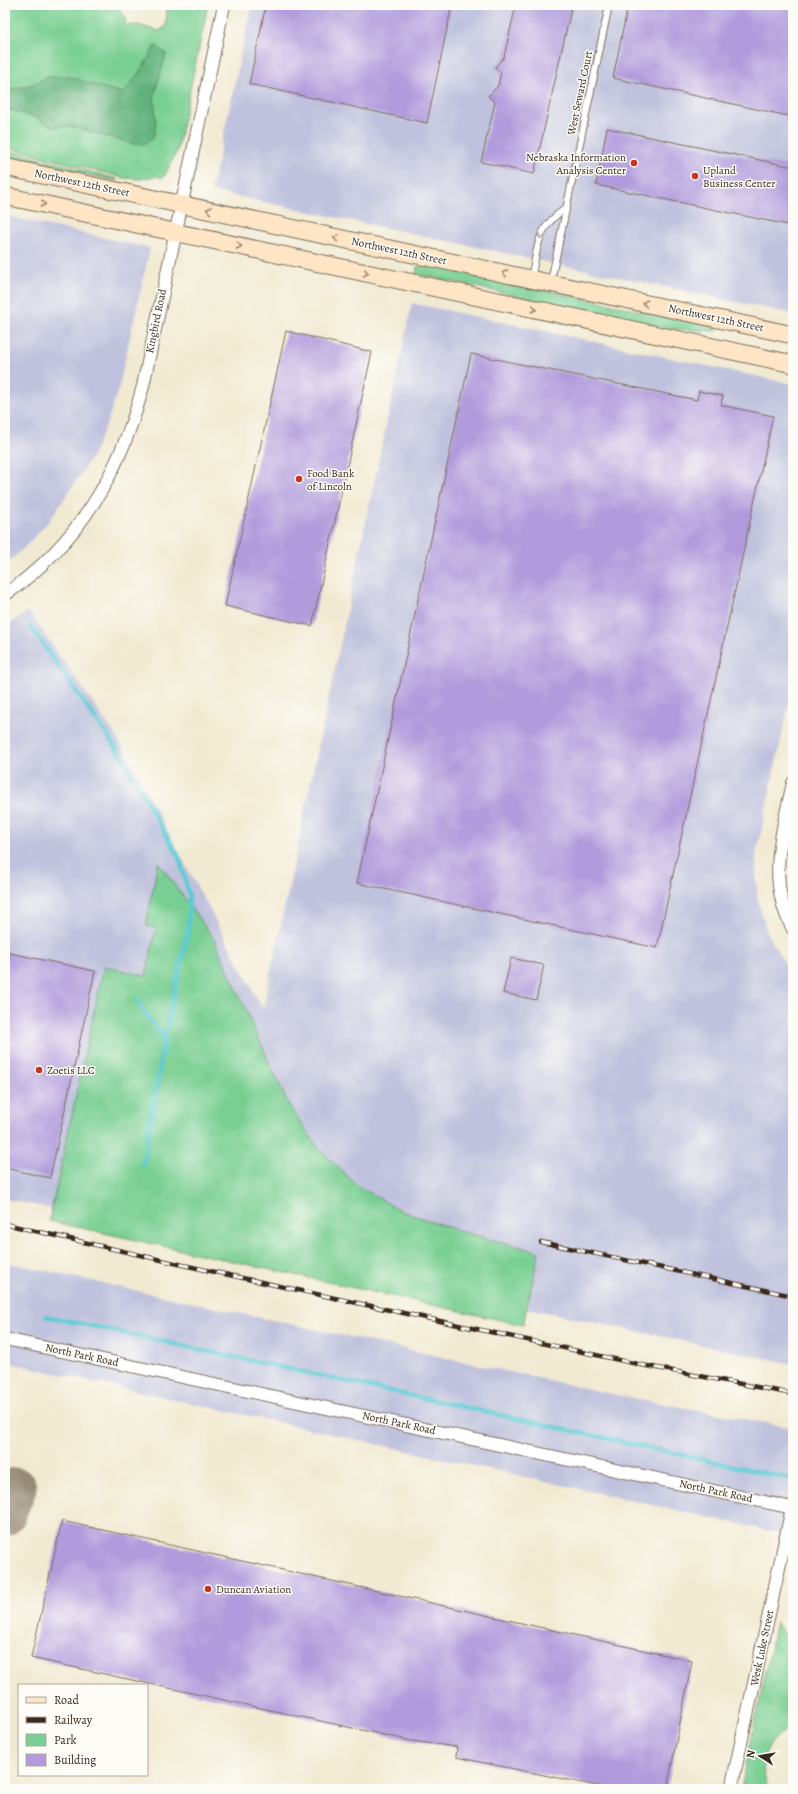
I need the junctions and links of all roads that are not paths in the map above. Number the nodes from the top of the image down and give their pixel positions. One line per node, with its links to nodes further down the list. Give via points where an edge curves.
1 (224, 5): 5 (street, Kingbird Road)
2 (609, 5): 6 (lane, West Seward Court)
3 (5, 166): 5 (main road, Northwest 12th Street)
4 (5, 196): 7 (main road, one-way to 7)
5 (180, 204): 7 (street, Kingbird Road); 8 (main road, Northwest 12th Street, one-way to 5)
6 (566, 208): 8 (lane, one-way to 8, via 553,217 543,229); 9 (lane, West Seward Court)
7 (175, 232): 11 (main road, one-way to 11); 12 (street, Kingbird Road, via 141,394 117,462 96,501 61,547)
8 (531, 278): 9 (main road, Northwest 12th Street)
9 (550, 282): 10 (main road, Northwest 12th Street, one-way to 9)
10 (793, 335)
11 (793, 364)
12 (5, 595)
13 (793, 783): 14 (street, via 778,866 779,887 786,917)
14 (793, 929)
15 (5, 1339): 16 (street, North Park Road)
16 (793, 1508): 17 (street, Wesk Luke Street)
17 (731, 1789)

